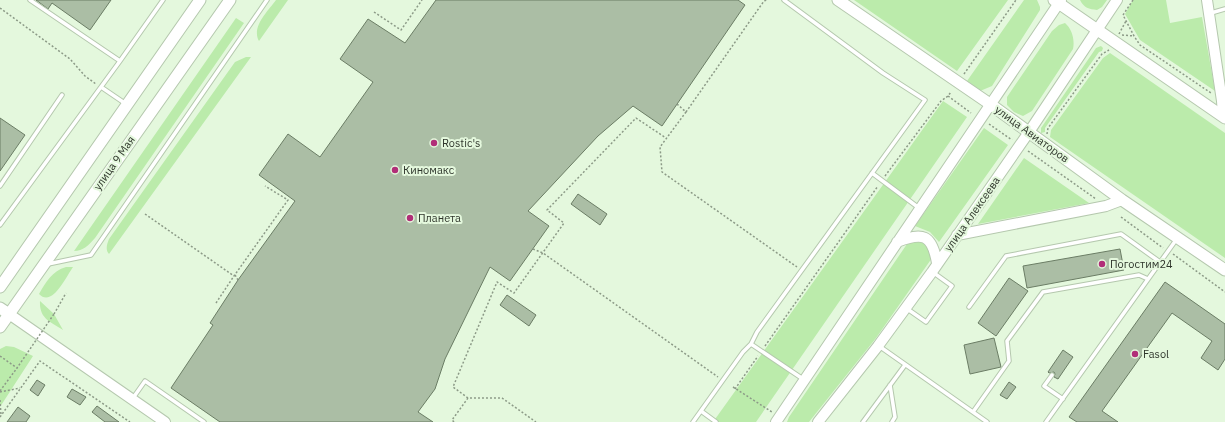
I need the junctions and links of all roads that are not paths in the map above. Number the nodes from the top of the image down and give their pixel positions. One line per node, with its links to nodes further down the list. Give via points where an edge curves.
1 (30, 0): 14 (lane)
2 (163, 0): 14 (lane)
3 (200, 0): 18 (main road, улица 9 Мая)
4 (230, 0): 31 (main road, улица 9 Мая)
5 (267, 0): 31 (lane, via 91,254)
6 (784, 0): 21 (lane, via 883,73 925,100)
7 (838, 0): 17 (main road, улица Авиаторов)
8 (1117, 0): 13 (street, улица Алексеева)
9 (1206, 0): 12 (street)
10 (1058, 1): 13 (main road); 17 (street)
11 (1225, 10): 12 (lane)
12 (1207, 12): 19 (street)
13 (1098, 30): 19 (main road); 20 (street, улица Алексеева)
14 (120, 61): 15 (lane)
15 (101, 87): 18 (lane); 25 (lane)
16 (62, 96): 22 (lane)
17 (990, 104): 20 (main road, улица Авиаторов); 24 (street)
18 (127, 105): 35 (main road, улица 9 Мая)
19 (1224, 117)
20 (1030, 132): 23 (main road, улица Авиаторов); 26 (street, улица Алексеева)
21 (872, 173): 24 (lane); 40 (lane, via 757,332)
22 (0, 186)
23 (1122, 200): 26 (street, via 1106,206); 27 (main road, улица Авиаторов)
24 (920, 208): 28 (street)
25 (0, 225)
26 (957, 234): 30 (street, улица Алексеева)
27 (1178, 238): 29 (lane); 32 (main road, улица Авиаторов)
28 (897, 242): 30 (street, via 909,237 919,236 926,239 935,249); 44 (street)
29 (1160, 262): 34 (lane); 36 (lane, via 1121,234 1006,256)
30 (937, 263): 33 (street, улица Алексеева)
31 (43, 265): 38 (main road, улица 9 Мая)
32 (1225, 270)
33 (932, 272): 37 (street, улица Алексеева); 37 (lane, via 952,286 926,322)
34 (1148, 279): 47 (lane); 49 (lane, via 1139,275 1043,292 1007,341 1009,362)
35 (0, 287)
36 (969, 306)
37 (905, 308): 41 (street, улица Алексеева)
38 (4, 311): 39 (main road, улица 9 Мая); 46 (street)
39 (0, 327)
40 (751, 344): 44 (lane); 48 (lane)
41 (878, 346): 42 (lane); 56 (street, улица Алексеева)
42 (905, 365): 45 (lane); 49 (lane)
43 (1052, 375): 47 (lane, via 1044,386)
44 (804, 379): 50 (street)
45 (890, 384): 57 (lane); 58 (lane, via 895,418)
46 (132, 398): 52 (street); 53 (lane, via 144,381)
47 (1063, 399): 51 (lane)
48 (701, 411): 54 (lane); 55 (lane)
49 (972, 412): 59 (lane)
50 (778, 420)
51 (1048, 420): 60 (lane)
52 (165, 422)
53 (204, 422)
54 (693, 422)
55 (716, 422)
56 (818, 422)
57 (863, 422)
58 (892, 422)
59 (987, 422)
60 (1053, 422)

